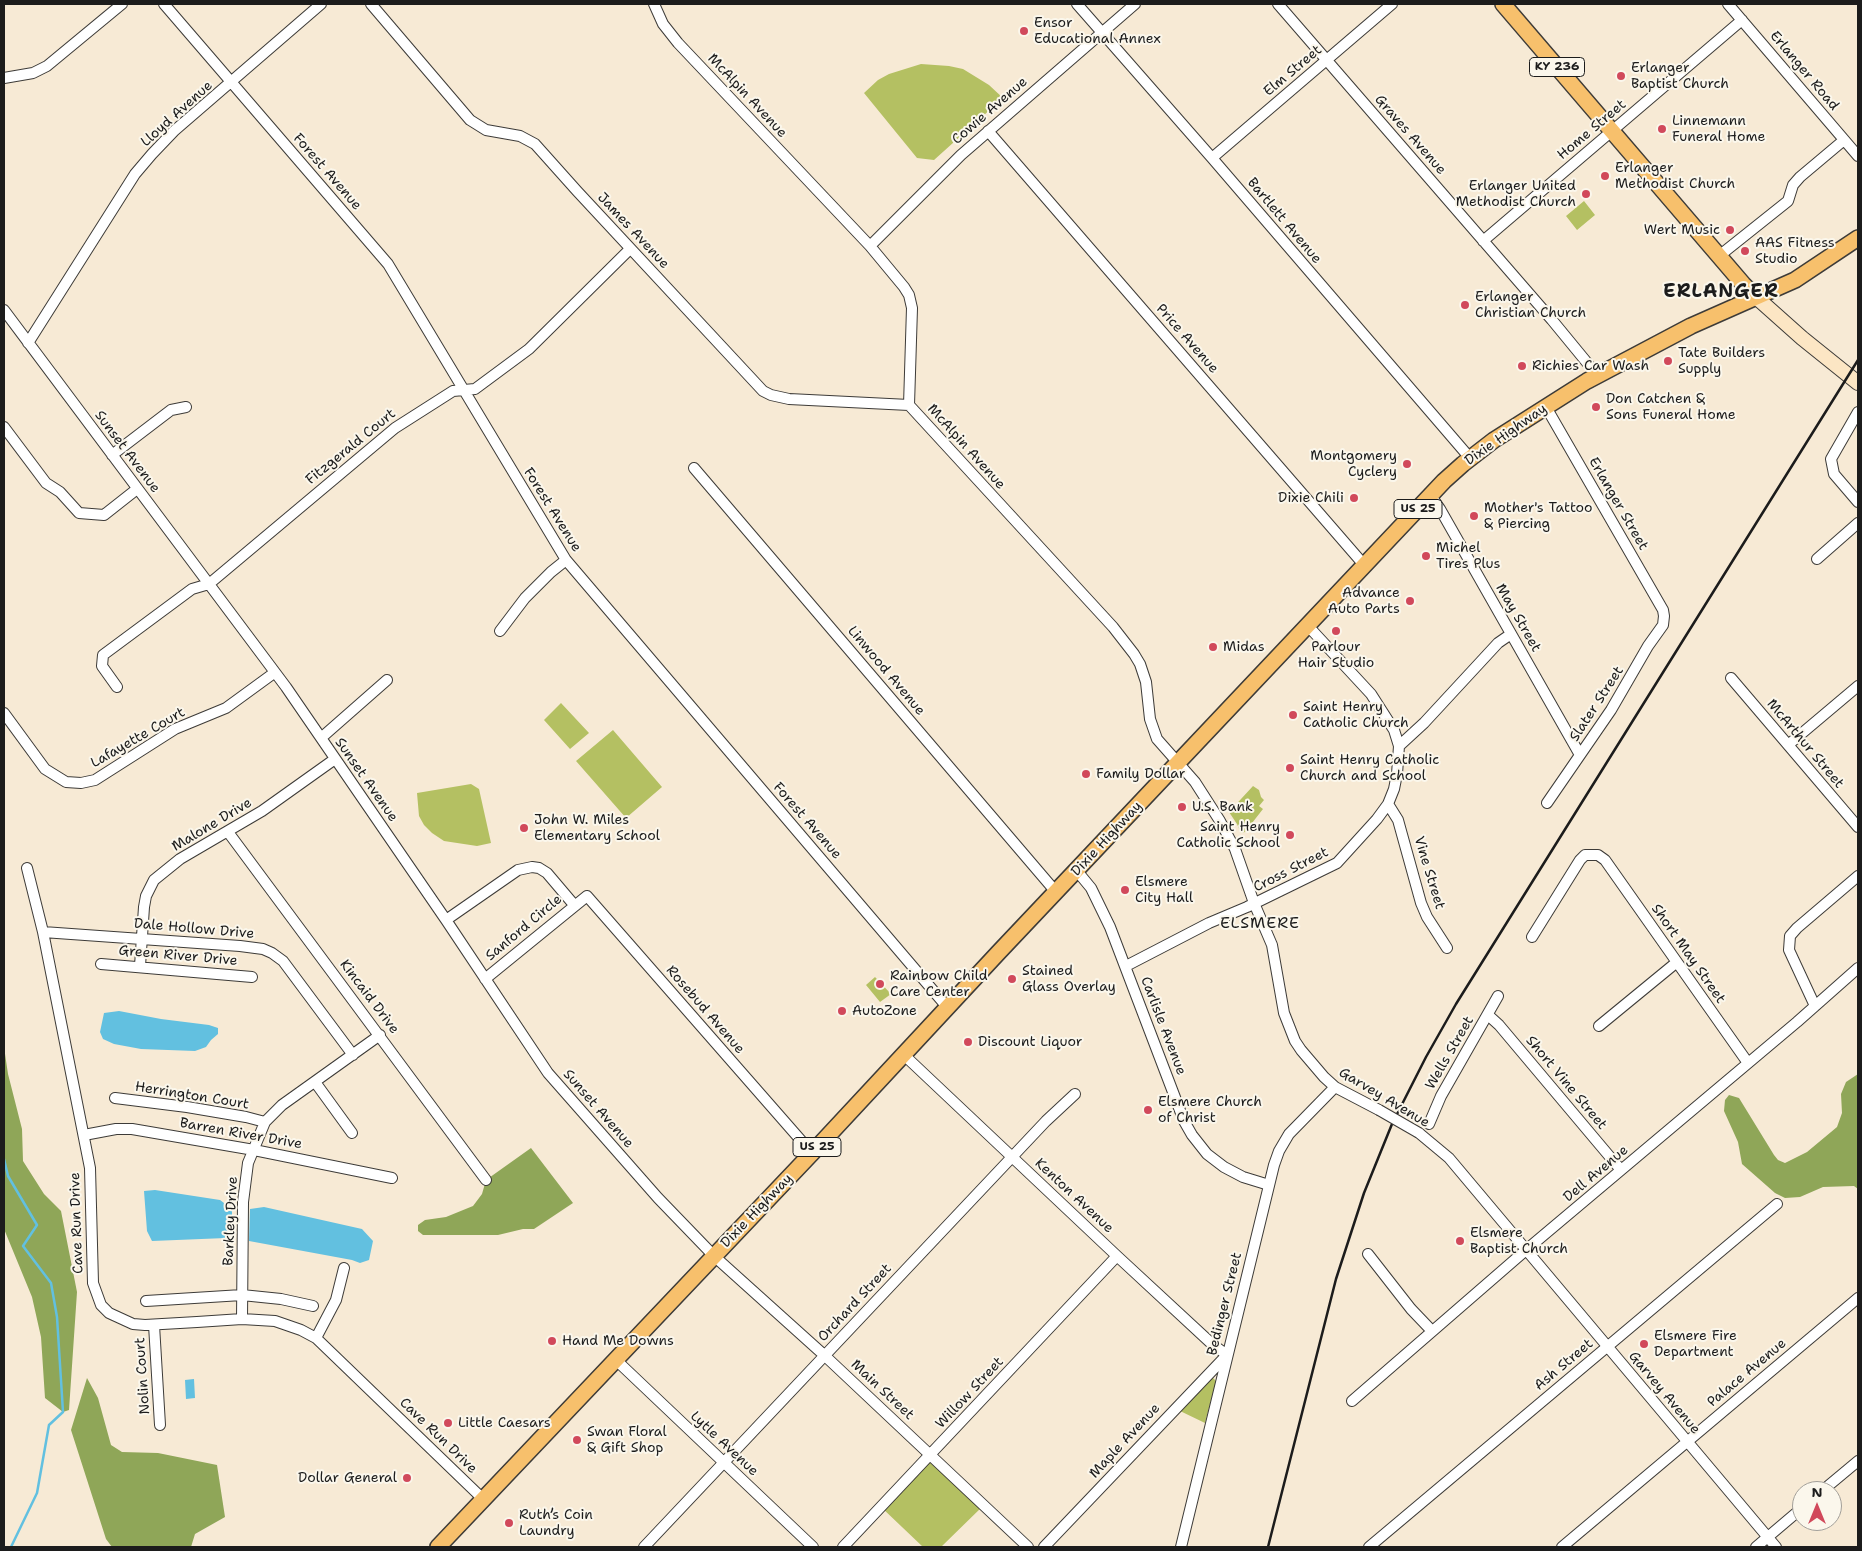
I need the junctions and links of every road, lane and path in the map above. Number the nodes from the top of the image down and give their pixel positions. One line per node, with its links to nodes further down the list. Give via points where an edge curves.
1 (122, 4): 15 (street, via 47,66 33,73)
2 (164, 4): 16 (street, Forest Avenue)
3 (321, 4): 16 (street, Lloyd Avenue)
4 (371, 4): 25 (street, James Avenue, via 470,120 486,130 520,136 534,144)
5 (654, 4): 24 (street, McAlpin Avenue, via 663,24 678,43)
6 (1077, 4): 13 (street, Bartlett Avenue)
7 (1135, 4): 13 (street, Cowie Avenue)
8 (1278, 4): 14 (street, Graves Avenue)
9 (1392, 4): 14 (street, Elm Street)
10 (1503, 4): 18 (main road, KY 236)
11 (1728, 4): 12 (street, Erlanger Road)
12 (1742, 20): 18 (street, Home Street); 19 (street, Erlanger Road)
13 (1102, 32): 17 (street, Cowie Avenue); 21 (street, Bartlett Avenue)
14 (1327, 60): 21 (street, Elm Street); 23 (street, Graves Avenue)
15 (4, 78)
16 (231, 83): 29 (street, Lloyd Avenue, via 174,131 135,174); 32 (street, Forest Avenue, via 381,255)
17 (988, 131): 24 (street, Cowie Avenue); 47 (street, Price Avenue)
18 (1612, 131): 23 (street, Home Street); 26 (main road, KY 236)
19 (1844, 140): 20 (street, Erlanger Road); 26 (street, via 1800,177 1793,185 1788,201)
20 (1858, 156)
21 (1212, 158): 39 (street, Bartlett Avenue)
22 (1858, 238): 27 (main road, Dixie Highway / US 25, via 1795,280)
23 (1483, 241): 30 (street, Graves Avenue)
24 (870, 246): 33 (street, McAlpin Avenue, via 909,295 912,308)
25 (630, 249): 32 (street, Fitzgerald Court, via 529,349 475,389); 33 (street, James Avenue, via 763,391 789,399)
26 (1719, 256): 27 (main road, KY 236)
27 (1756, 297): 30 (main road, Dixie Highway / US 25, via 1691,326); 31 (main road, KY 236)
28 (4, 310): 29 (street, Sunset Avenue)
29 (28, 343): 38 (street, Sunset Avenue)
30 (1598, 376): 35 (main road, Dixie Highway / US 25)
31 (1858, 383)
32 (463, 390): 46 (street, Forest Avenue); 48 (street, Fitzgerald Court, via 453,391 382,438)
33 (909, 405): 64 (street, McAlpin Avenue, via 1134,654 1146,682 1154,732)
34 (186, 406): 38 (street, via 171,410)
35 (1546, 407): 39 (main road, Dixie Highway / US 25); 49 (street, Erlanger Street)
36 (1858, 412): 43 (street, via 1831,459 1834,474)
37 (4, 427): 41 (street, via 46,483 60,492 79,513 104,515)
38 (112, 455): 41 (street, Sunset Avenue)
39 (1470, 458): 42 (main road, Dixie Highway / US 25)
40 (694, 468): 72 (street, Linwood Avenue)
41 (137, 488): 48 (street, Sunset Avenue)
42 (1431, 496): 47 (main road, Dixie Highway / US 25); 52 (street, May Street)
43 (1858, 502)
44 (1858, 523): 45 (street)
45 (1817, 559)
46 (566, 560): 51 (street, via 525,598); 89 (street, Forest Avenue)
47 (1365, 566): 50 (main road, Dixie Highway / US 25)
48 (209, 584): 53 (street, Sunset Avenue); 57 (street, Fitzgerald Court, via 192,589 103,655 102,666)
49 (1664, 616): 62 (street, Slater Street, via 1663,625)
50 (1308, 626): 61 (street, via 1375,699 1391,723); 64 (main road, Dixie Highway / US 25)
51 (500, 631)
52 (1511, 634): 61 (street, via 1498,643); 62 (street, May Street)
53 (274, 673): 58 (street, Lafayette Court, via 226,708 176,729 95,780 81,783 66,782 45,769); 59 (street, Sunset Avenue)
54 (1731, 678): 60 (street, McArthur Street)
55 (387, 680): 59 (street)
56 (1858, 686): 60 (street)
57 (118, 687)
58 (4, 714)
59 (321, 738): 63 (street, Sunset Avenue)
60 (1788, 744): 67 (street, McArthur Street)
61 (1399, 746): 66 (street, Cross Street, via 1394,789)
62 (1580, 755): 65 (street, Slater Street)
63 (335, 759): 68 (street, Malone Drive); 75 (street, Sunset Avenue)
64 (1178, 763): 70 (main road, Dixie Highway / US 25); 73 (street, Garvey Avenue, via 1195,782 1220,821 1235,849)
65 (1547, 803)
66 (1388, 804): 73 (street, Cross Street, via 1337,863); 79 (street, Vine Street, via 1398,820 1421,903)
67 (1858, 828)
68 (228, 832): 78 (street, Malone Drive, via 180,859 154,880 146,896); 92 (street, Kincaid Drive)
69 (27, 868): 76 (street, Cave Run Drive)
70 (1077, 871): 72 (main road, Dixie Highway / US 25); 83 (street, Carlisle Avenue, via 1091,888)
71 (1858, 876): 88 (street, via 1790,936 1789,950)
72 (1056, 892): 89 (main road, Dixie Highway / US 25)
73 (1254, 904): 83 (street, Cross Street, via 1209,923); 97 (street, Garvey Avenue, via 1272,944 1284,1013 1296,1040 1314,1067)
74 (575, 906): 75 (street, Sanford Circle, via 547,873 532,867 518,870); 86 (street, Sanford Circle); 105 (street, Rosebud Avenue, via 587,896)
75 (446, 920): 86 (street, Sunset Avenue)
76 (43, 932): 78 (street, Dale Hollow Drive); 103 (street, Cave Run Drive)
77 (1532, 936): 80 (street, Short May Street, via 1580,860 1585,855 1598,855 1605,860)
78 (141, 938): 82 (street, Malone Drive); 93 (street, Dale Hollow Drive, via 252,947 272,953 282,961)
79 (1447, 948)
80 (1677, 962): 91 (street); 95 (street, Short May Street)
81 (101, 964): 82 (street, Green River Drive)
82 (140, 966): 85 (street, Green River Drive)
83 (1126, 966): 110 (street, Carlisle Avenue, via 1192,1135 1207,1154 1224,1167 1243,1178)
84 (1858, 968): 88 (street, Dell Avenue)
85 (252, 977)
86 (485, 978): 114 (street, Sunset Avenue, via 548,1073 658,1198)
87 (1498, 996): 90 (street, Wells Street)
88 (1815, 1006): 95 (street, Dell Avenue)
89 (948, 1008): 94 (main road, Dixie Highway / US 25)
90 (1488, 1015): 101 (street, Wells Street, via 1441,1096); 107 (street, Short Vine Street)
91 (1599, 1026)
92 (380, 1035): 93 (street, Barkley Drive); 109 (street, Kincaid Drive)
93 (353, 1055): 96 (street, Barkley Drive)
94 (904, 1055): 105 (main road, Dixie Highway / US 25); 106 (street, Kenton Avenue)
95 (1748, 1063): 107 (street, Dell Avenue)
96 (315, 1082): 100 (street, Barkley Drive, via 282,1105); 102 (street)
97 (1335, 1087): 110 (street, Bedinger Street, via 1289,1134 1279,1151); 112 (street, Garvey Avenue, bridge, via 1418,1133 1449,1158)
98 (1075, 1094): 106 (street, Orchard Street)
99 (115, 1098): 100 (street, Herrington Court, via 187,1106)
100 (265, 1122): 104 (street, Barkley Drive)
101 (1429, 1124)
102 (352, 1133)
103 (84, 1135): 104 (street, Barren River Drive, via 132,1129); 122 (street, Cave Run Drive, via 91,1184 91,1252 97,1298 109,1313 126,1322)
104 (254, 1150): 108 (street, Barren River Drive); 117 (street, Barkley Drive, via 248,1163 243,1202)
105 (812, 1153): 114 (main road, Dixie Highway / US 25)
106 (1012, 1157): 115 (street, Kenton Avenue); 126 (street, Orchard Street)
107 (1621, 1170): 112 (street, Dell Avenue)
108 (392, 1178)
109 (486, 1180)
110 (1269, 1185): 127 (street, Bedinger Street)
111 (1777, 1204): 125 (street, Ash Street)
112 (1526, 1250): 123 (street, Dell Avenue); 125 (street, Garvey Avenue)
113 (1368, 1254): 123 (street)
114 (714, 1256): 126 (street, Main Street); 128 (main road, Dixie Highway / US 25)
115 (1117, 1256): 127 (street, Kenton Avenue); 132 (street, Willow Street)
116 (344, 1268): 124 (street, via 336,1300)
117 (242, 1295): 119 (street); 120 (street); 121 (street, Barkley Drive)
118 (1858, 1298): 131 (street, Palace Avenue)
119 (146, 1301)
120 (313, 1306)
121 (242, 1318): 122 (street, Cave Run Drive); 124 (street, Cave Run Drive, via 294,1326)
122 (154, 1325): 130 (street, Nolin Court)
123 (1432, 1331): 129 (street, Dell Avenue)
124 (316, 1338): 136 (street, Cave Run Drive)
125 (1607, 1346): 131 (street, Garvey Avenue); 146 (street, Ash Street)
126 (824, 1355): 132 (street, Main Street); 134 (street, Orchard Street)
127 (1227, 1355): 144 (street, Maple Avenue); 145 (street, Bedinger Street)
128 (616, 1360): 134 (street, Lytle Avenue); 136 (main road, Dixie Highway / US 25)
129 (1352, 1401)
130 (160, 1425)
131 (1687, 1442): 138 (street, Garvey Avenue); 147 (street, Palace Avenue)
132 (931, 1455): 142 (street, Willow Street); 143 (street, Main Street)
133 (1858, 1460): 135 (street)
134 (724, 1463): 140 (street, Orchard Street); 141 (street, Lytle Avenue)
135 (1834, 1481)
136 (483, 1500): 139 (main road, Dixie Highway / US 25)
137 (1792, 1517): 138 (street)
138 (1768, 1538): 148 (street); 149 (street, Garvey Avenue)
139 (438, 1547)
140 (644, 1547)
141 (813, 1547)
142 (843, 1547)
143 (1028, 1547)
144 (1044, 1547)
145 (1181, 1547)
146 (1368, 1547)
147 (1562, 1547)
148 (1756, 1547)
149 (1776, 1547)

